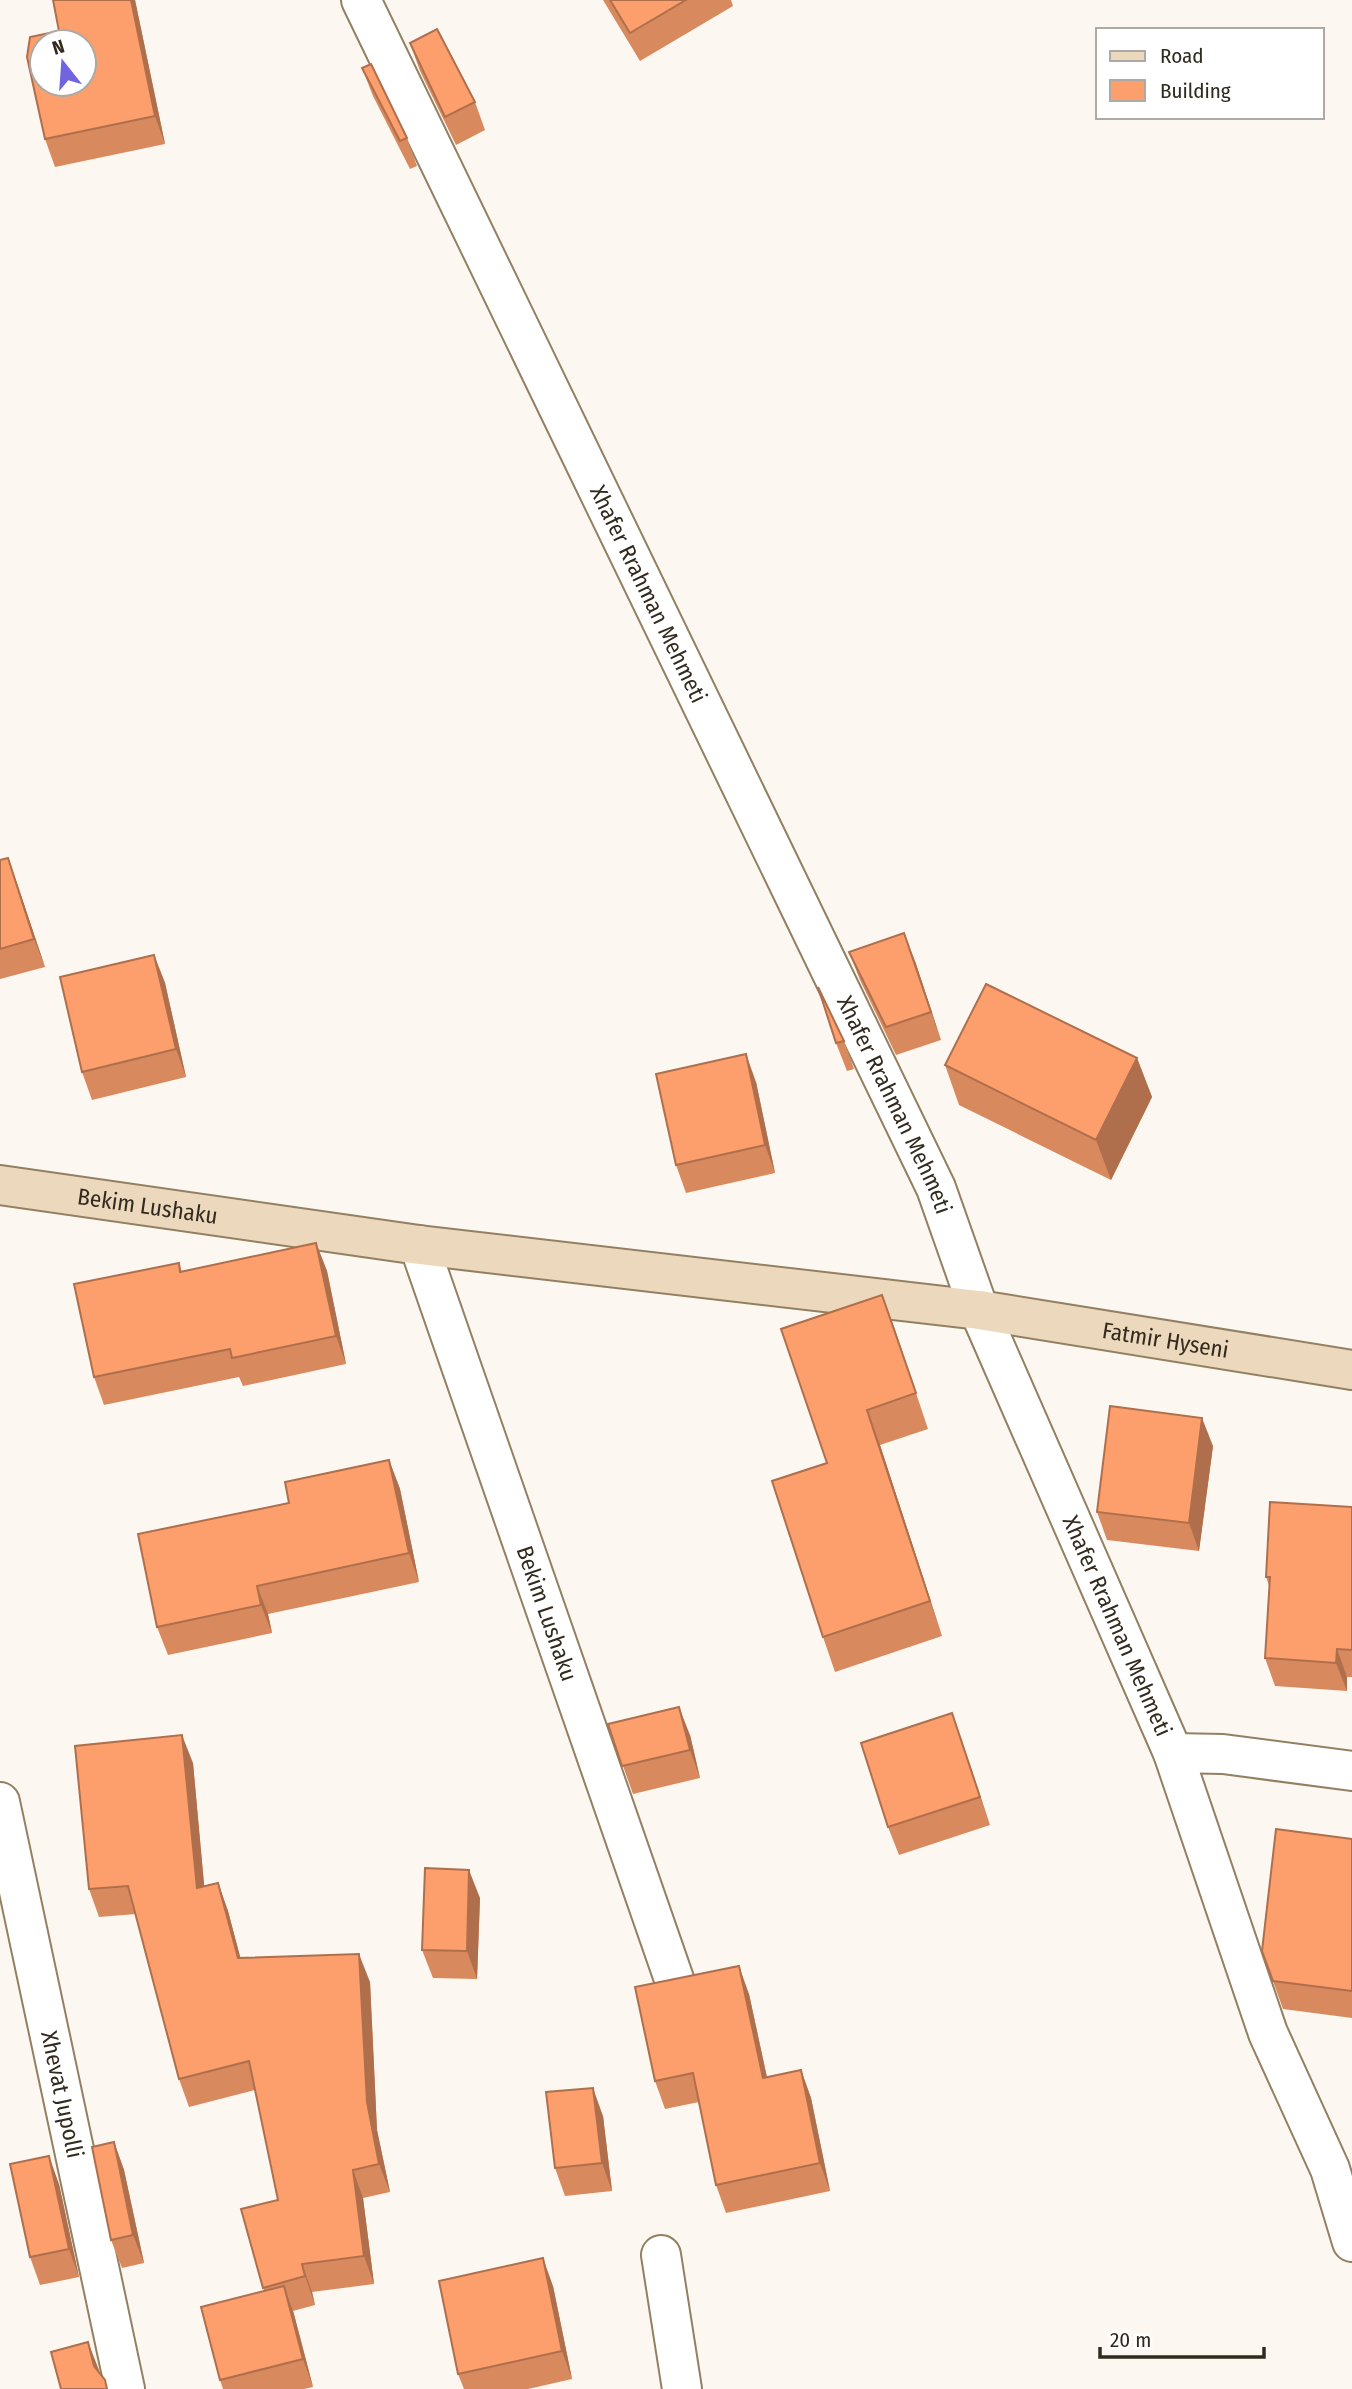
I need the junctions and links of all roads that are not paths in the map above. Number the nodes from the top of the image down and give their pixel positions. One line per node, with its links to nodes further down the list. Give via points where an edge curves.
1 (361, 0): 4 (street, Xhafer Rrahman Mehmeti, via 936,1188)
2 (0, 1185): 3 (street, Bekim Lushaku)
3 (419, 1245): 4 (street, Bekim Lushaku); 9 (street, Bekim Lushaku)
4 (979, 1310): 5 (street, Fatmir Hyseni); 6 (street, Xhafer Rrahman Mehmeti)
5 (1352, 1370)
6 (1173, 1753): 7 (street, via 1223,1754); 10 (street, Xhafer Rrahman Mehmeti, via 1268,2033)
7 (1352, 1771)
8 (0, 1802): 13 (street, Xhevat Jupolli)
9 (675, 1982)
10 (1341, 2168): 11 (street, Xhafer Rrahman Mehmeti)
11 (1352, 2242)
12 (661, 2255): 14 (street)
13 (125, 2389)
14 (682, 2389)

